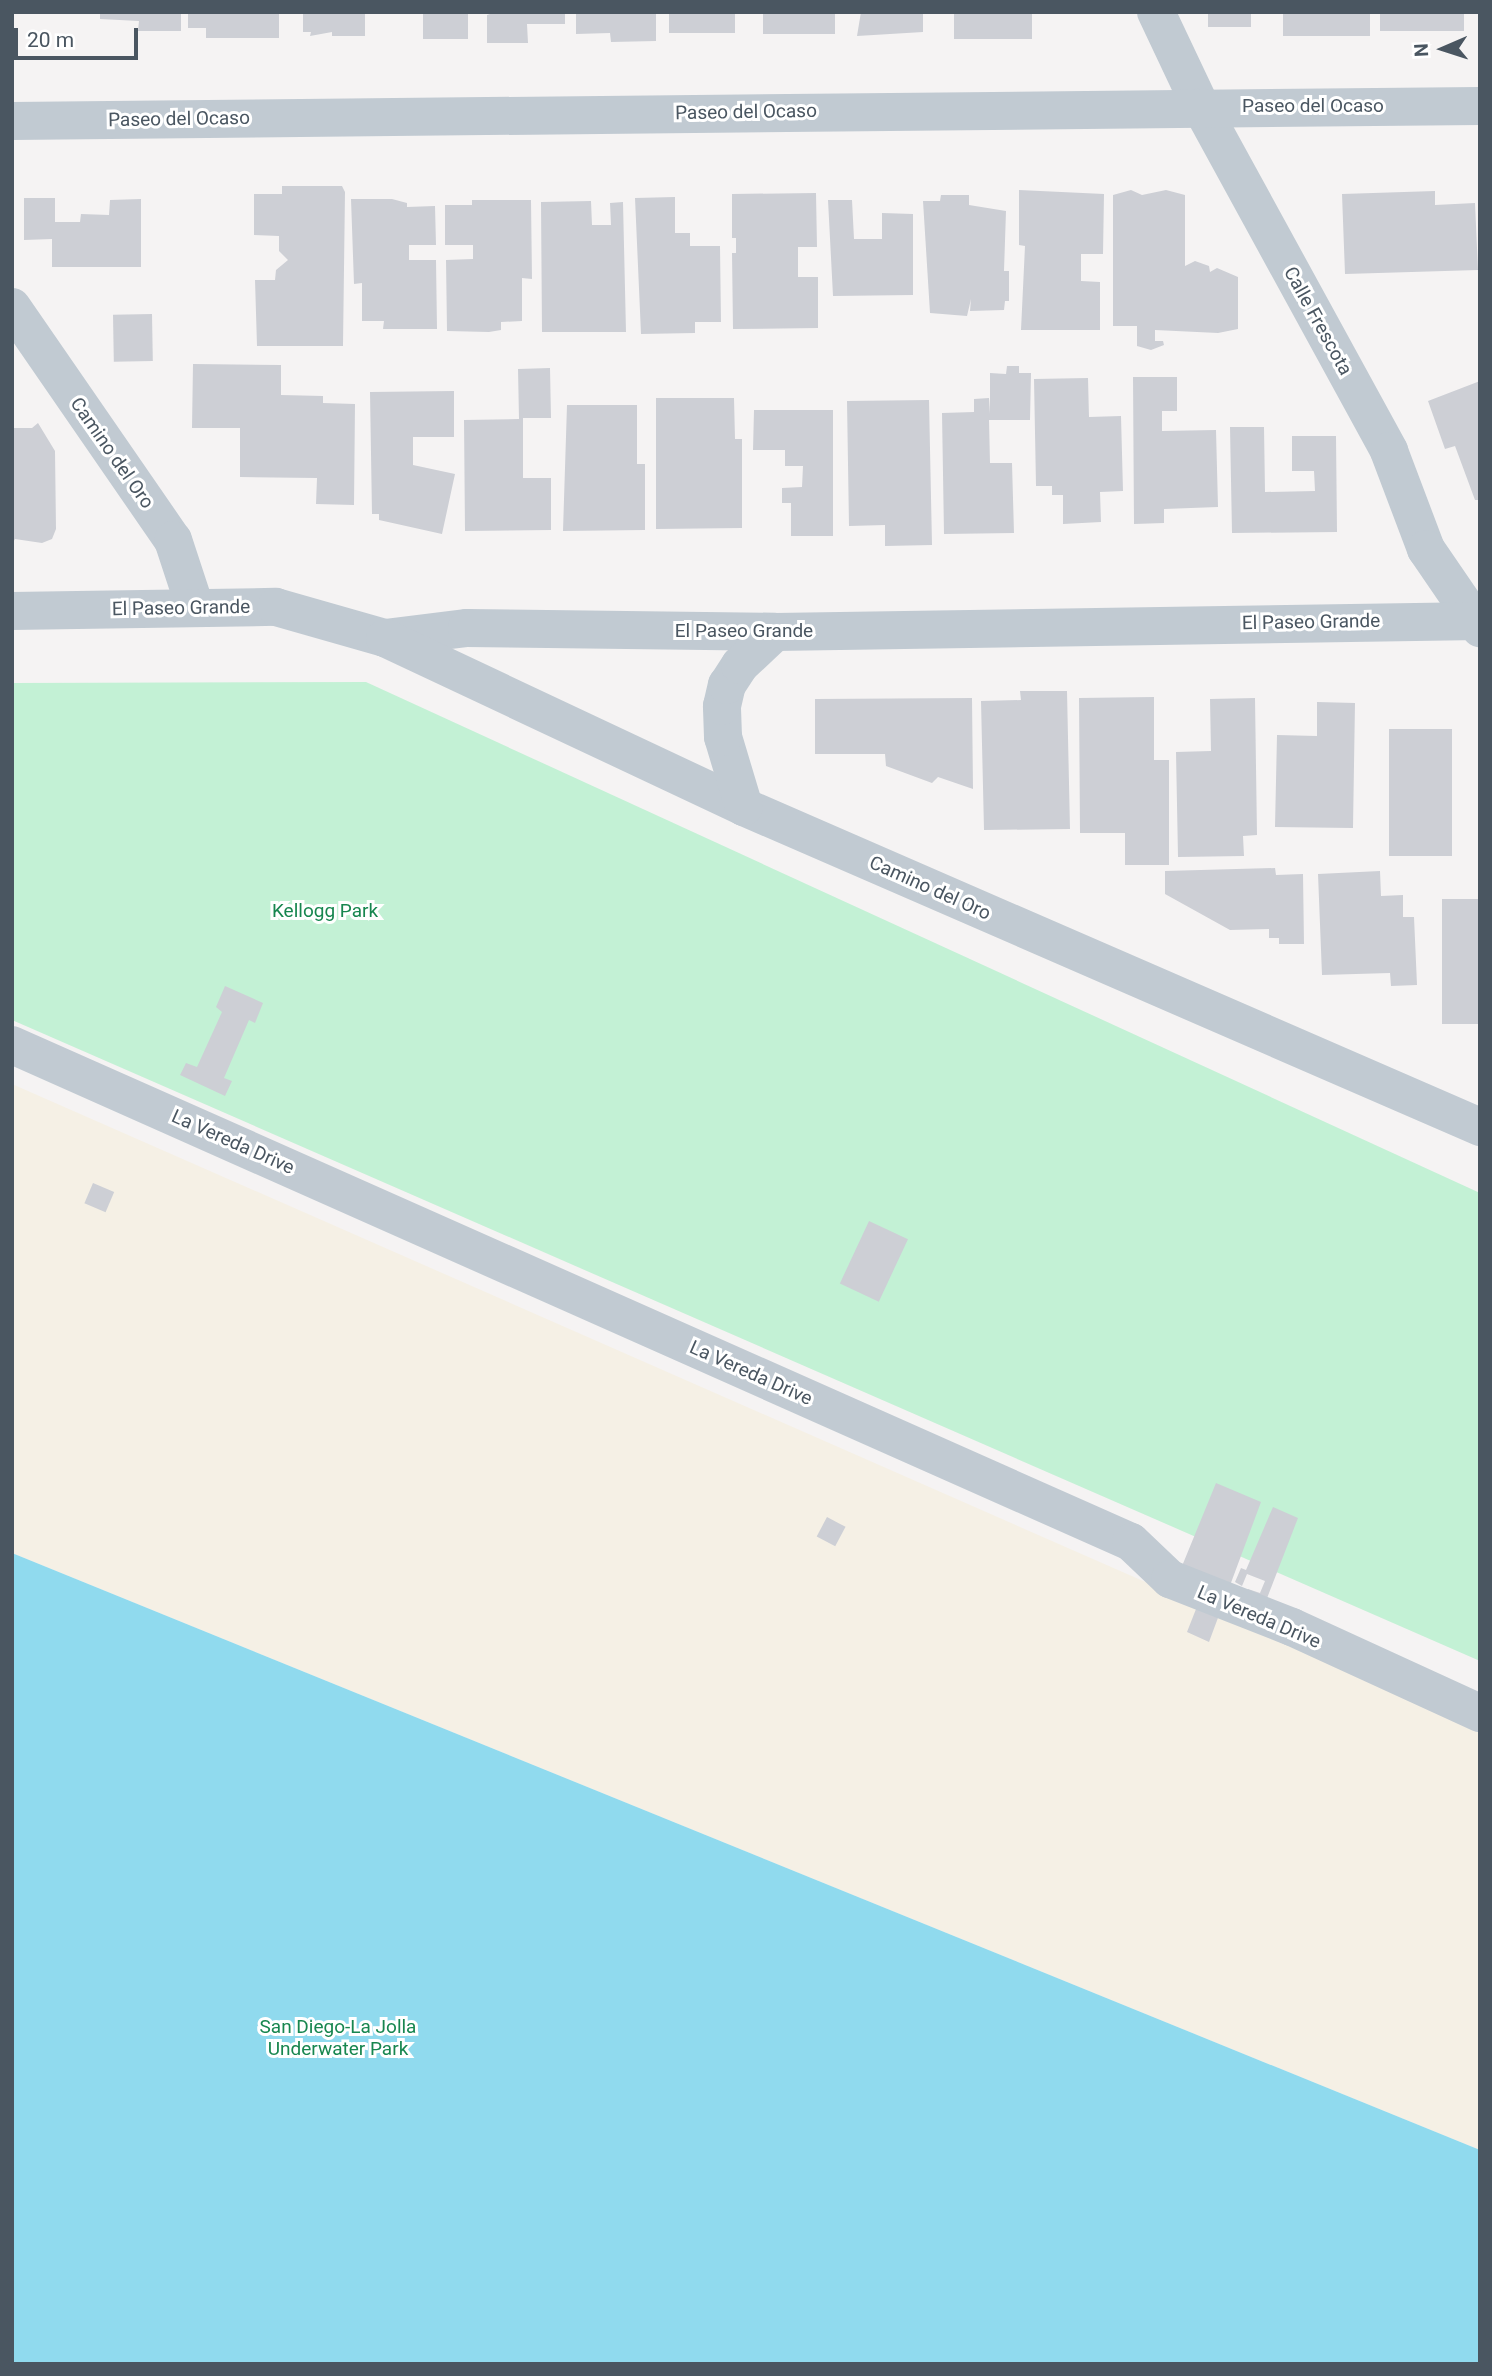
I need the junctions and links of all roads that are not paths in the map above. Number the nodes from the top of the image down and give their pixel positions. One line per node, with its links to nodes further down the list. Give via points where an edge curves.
1 (1156, 12): 3 (street, Calle Frescota)
2 (1480, 106): 3 (street, Paseo del Ocaso)
3 (1201, 107): 4 (street, Paseo del Ocaso); 8 (street, Calle Frescota, via 1389,450 1426,549)
4 (12, 121)
5 (12, 307): 6 (street, Camino del Oro, via 173,540)
6 (195, 607): 7 (street, El Paseo Grande); 10 (street, El Paseo Grande, via 276,607)
7 (12, 611)
8 (1478, 624): 9 (street, El Paseo Grande)
9 (775, 632): 10 (street, El Paseo Grande, via 467,628); 11 (street, via 740,665 727,685 722,706 723,737)
10 (385, 638): 11 (street, Camino del Oro)
11 (744, 807): 13 (street, Camino del Oro)
12 (12, 1045): 14 (street, La Vereda Drive, via 1131,1542 1170,1579 1292,1627)
13 (1480, 1127)
14 (1480, 1713)

